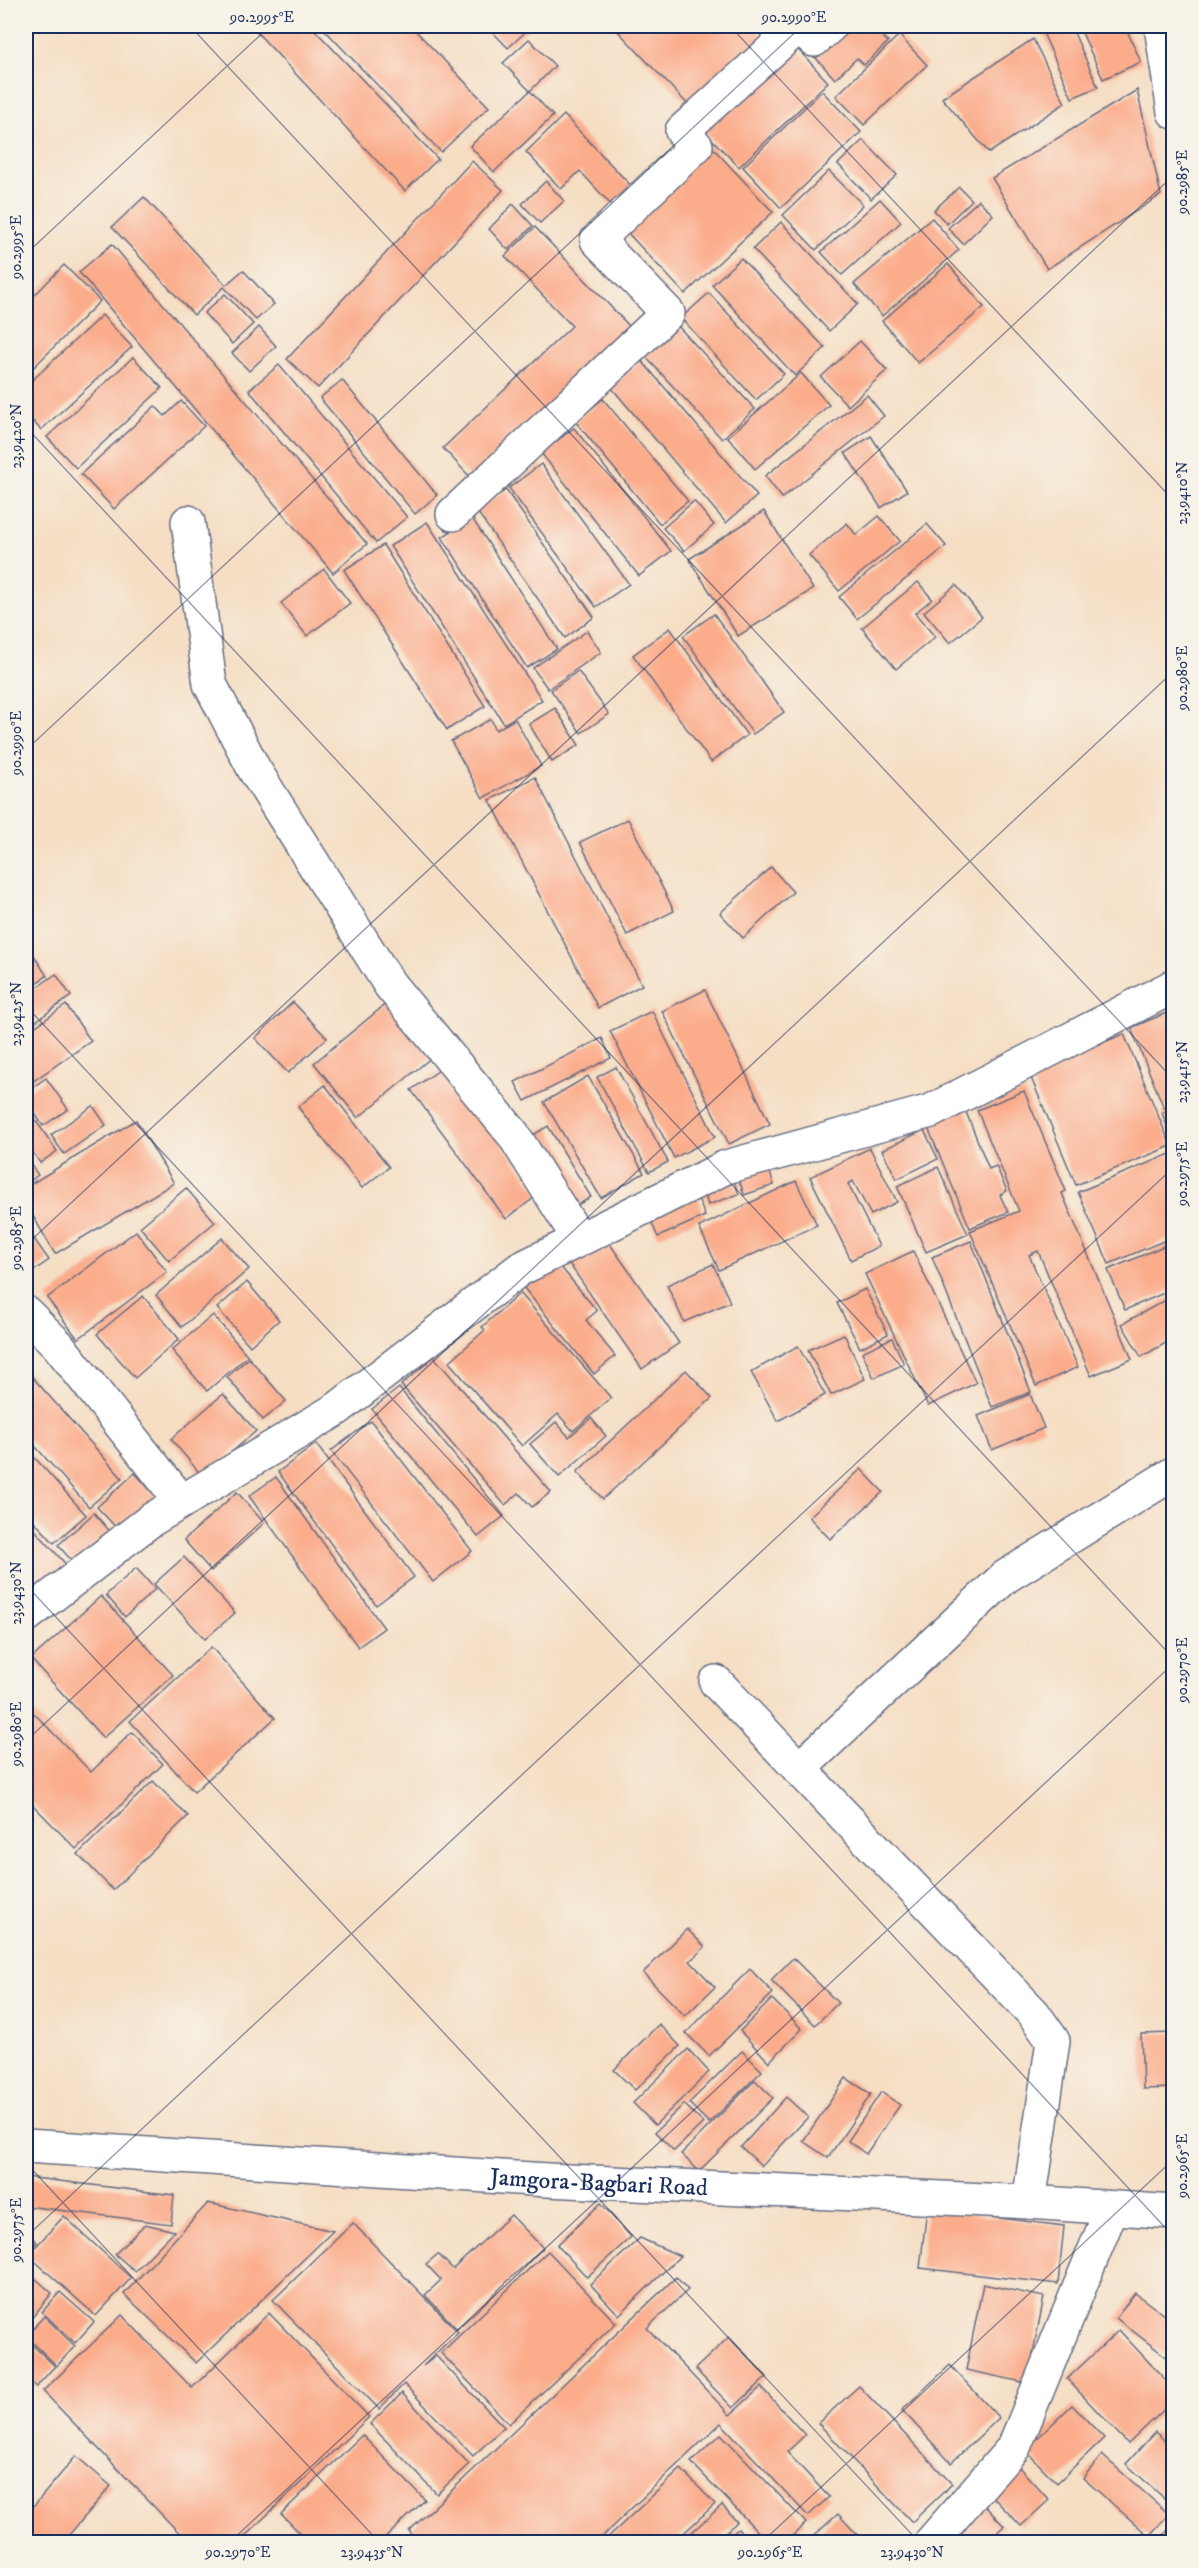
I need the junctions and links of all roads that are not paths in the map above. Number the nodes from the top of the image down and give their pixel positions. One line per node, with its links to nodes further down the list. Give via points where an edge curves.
1 (799, 26): 2 (street, via 814,40); 5 (street, via 682,131 696,146 597,240 668,313)
2 (830, 26)
3 (1161, 26): 4 (street)
4 (1173, 111)
5 (453, 514)
6 (188, 522): 8 (street, via 210,684 254,769 390,985 513,1134)
7 (1173, 986): 8 (street, via 931,1111 726,1167)
8 (579, 1239): 11 (street, via 520,1269 338,1409)
9 (26, 1313): 11 (street, via 58,1345)
10 (1173, 1473): 14 (street, via 1005,1577)
11 (181, 1501): 12 (street, via 150,1520)
12 (26, 1616)
13 (716, 1682): 14 (street)
14 (799, 1769): 16 (street, via 1034,2014 1053,2041)
15 (26, 2146): 16 (street, Jamgora-Bagbari Road, via 547,2180)
16 (1029, 2202): 17 (street, Jamgora-Bagbari Road)
17 (1112, 2208): 18 (street, Jamgora-Bagbari Road); 19 (street, via 1014,2447)
18 (1173, 2212)
19 (931, 2542)

